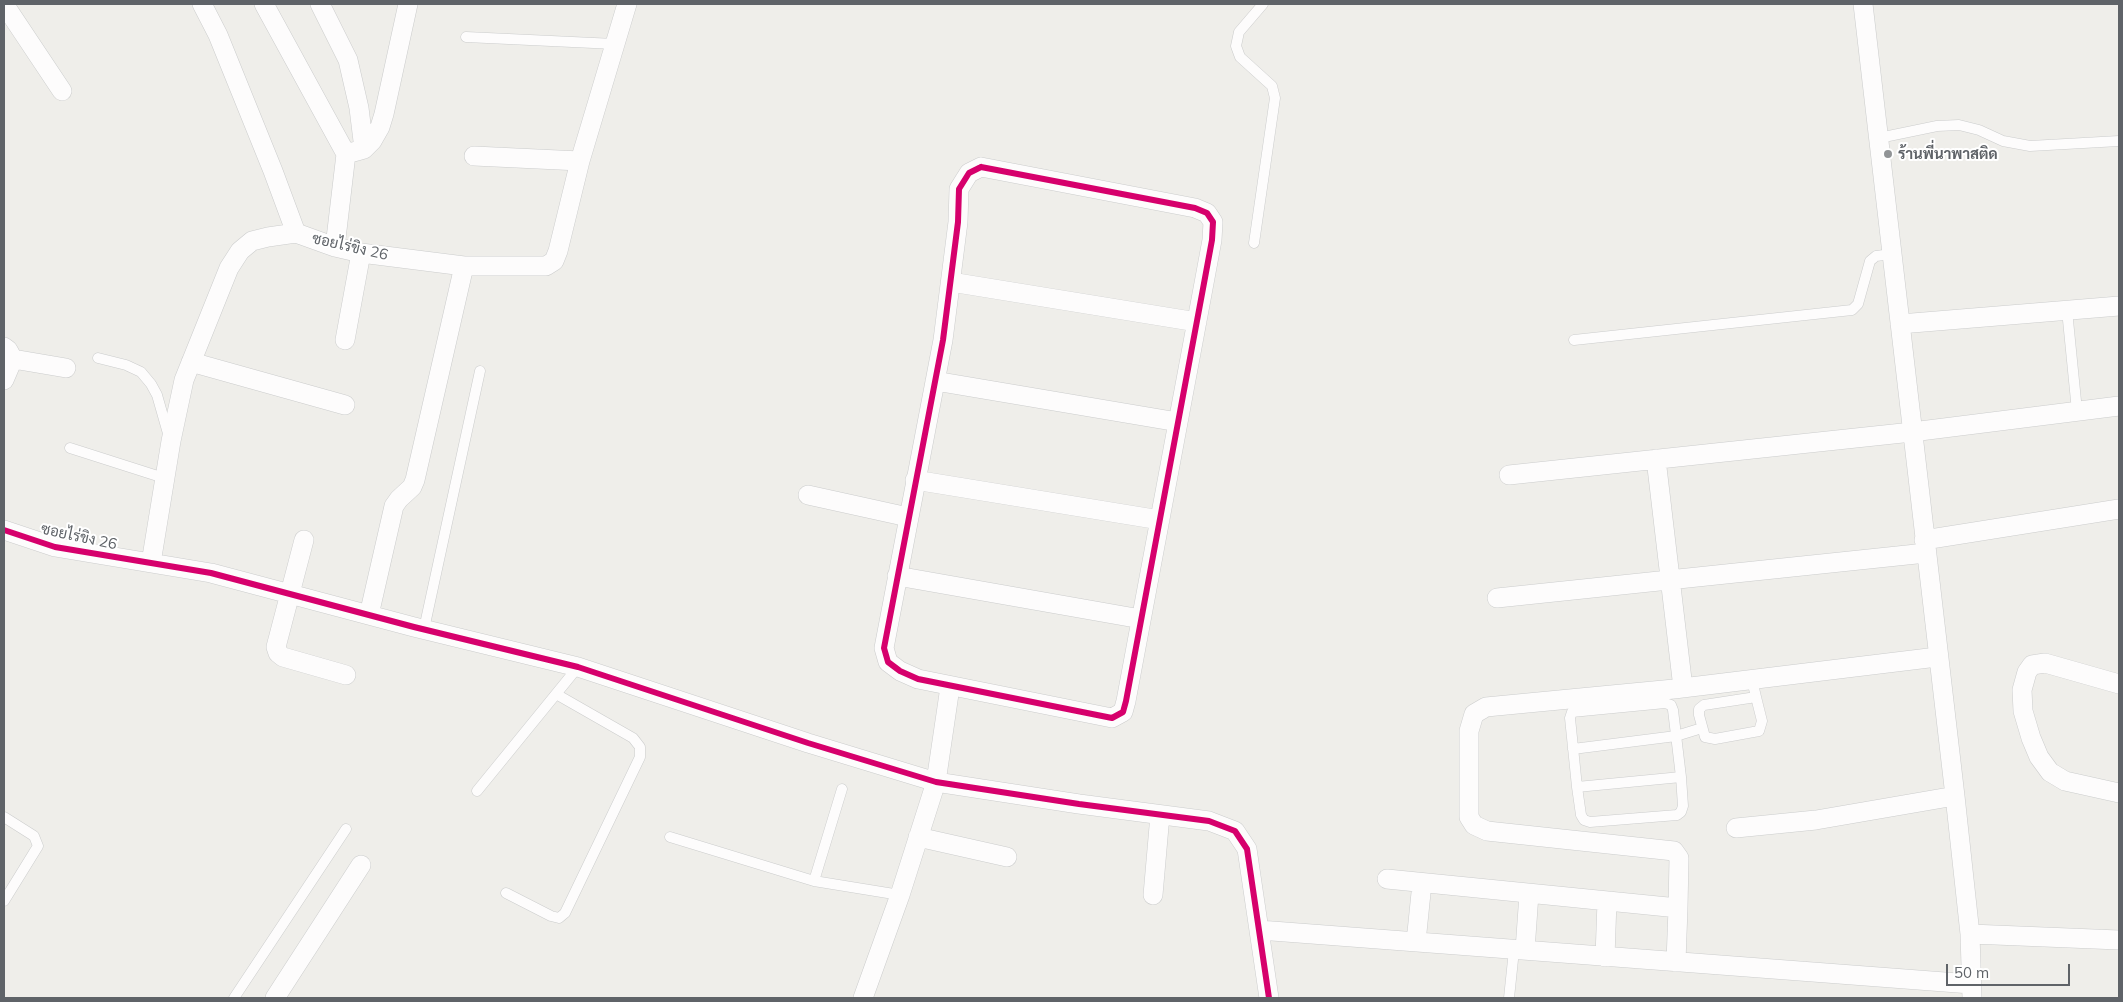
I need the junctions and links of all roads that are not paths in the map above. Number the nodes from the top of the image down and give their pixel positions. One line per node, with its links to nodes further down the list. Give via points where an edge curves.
1 (4, 4): 11 (street)
2 (202, 4): 18 (street, via 222,44)
3 (264, 4): 15 (street)
4 (320, 4): 14 (street, via 348,60)
5 (408, 4): 14 (street, via 384,114 372,141)
6 (627, 4): 10 (street, ซอยไร่ขิง 26)
7 (1263, 4): 19 (lane, via 1239,32 1236,46 1240,57 1272,86 1275,98)
8 (1863, 4): 12 (street)
9 (466, 37): 10 (lane)
10 (615, 44): 17 (street, ซอยไร่ขิง 26)
11 (62, 91)
12 (1879, 138): 13 (lane, via 1937,126 1959,125 2003,141 2030,146); 22 (street)
13 (2119, 141)
14 (364, 149): 15 (street)
15 (346, 154): 20 (street)
16 (474, 156): 17 (street)
17 (580, 161): 23 (street, ซอยไร่ขิง 26, via 554,261 546,266)
18 (296, 233): 20 (street, ซอยไร่ขิง 26); 33 (street, ซอยไร่ขิง 26, via 252,241 240,251 229,268)
19 (1254, 243)
20 (335, 247): 21 (street, ซอยไร่ขิง 26)
21 (361, 253): 23 (street, ซอยไร่ขิง 26); 29 (street)
22 (1892, 254): 28 (street); 30 (lane, via 1876,256 1870,261 1858,304 1852,310)
23 (464, 266): 61 (street, via 415,480 394,506)
24 (950, 282): 27 (street); 27 (street, via 959,188 969,173 981,166 1207,213 1213,222 1212,240); 37 (street, via 944,340)
25 (2119, 306): 26 (street)
26 (2067, 310): 28 (street); 40 (lane)
27 (1197, 322): 41 (street)
28 (1900, 324): 42 (street)
29 (345, 340)
30 (1574, 340)
31 (9, 353): 34 (street); 36 (street)
32 (98, 358): 43 (lane, via 141,372 152,384)
33 (191, 362): 38 (street); 43 (street, ซอยไร่ขิง 26)
34 (66, 368)
35 (480, 371): 63 (lane)
36 (4, 380)
37 (935, 381): 41 (street); 48 (street)
38 (345, 405)
39 (2119, 406): 40 (street)
40 (2077, 411): 42 (street)
41 (1178, 422): 52 (street)
42 (1912, 432): 45 (street); 55 (street)
43 (171, 441): 47 (street, ซอยไร่ขิง 26)
44 (70, 448): 47 (lane)
45 (1656, 459): 46 (street); 58 (street)
46 (1509, 475)
47 (164, 478): 56 (street, ซอยไร่ขิง 26)
48 (915, 480): 51 (street); 52 (street)
49 (808, 495): 51 (street)
50 (2119, 509): 55 (street)
51 (908, 517): 57 (street)
52 (1160, 520): 62 (street)
53 (4, 530): 56 (street, ซอยไร่ขิง 26, via 55,547)
54 (304, 540): 59 (street)
55 (1925, 546): 58 (street); 64 (street)
56 (151, 563): 59 (street, via 211,573)
57 (897, 576): 62 (street); 68 (street, via 884,648 888,662 918,679)
58 (1671, 580): 60 (street); 69 (street)
59 (292, 594): 61 (street); 66 (street, via 276,647 278,652 283,657)
60 (1497, 598)
61 (369, 615): 63 (street)
62 (1141, 619): 68 (street, via 1123,712 1112,718)
63 (424, 629): 65 (street)
64 (1937, 658): 70 (street); 81 (street)
65 (578, 666): 71 (lane); 76 (street, via 808,744)
66 (346, 675)
67 (2119, 684): 80 (street, via 2045,663 2032,665 2022,690 2023,712 2030,738 2050,772 2065,781)
68 (950, 687): 76 (street)
69 (1683, 688): 70 (street); 99 (street, via 1486,707 1474,714 1469,731 1469,816 1474,825 1487,831 1674,851 1679,858)
70 (1754, 688): 72 (lane, via 1704,705 1698,715); 72 (lane, via 1762,721 1759,731 1715,739 1705,736)
71 (556, 694): 79 (lane); 93 (lane, via 633,738 640,746 640,757 565,913 559,918 551,916)
72 (1702, 728): 73 (lane)
73 (1676, 736): 74 (lane); 74 (lane, via 1671,706 1665,703 1578,711 1572,712 1570,718); 75 (lane)
74 (1573, 749): 77 (lane)
75 (1681, 776): 77 (lane); 77 (lane, via 1682,806 1677,815 1590,822 1580,815)
76 (936, 782): 82 (street); 87 (street)
77 (1577, 787)
78 (842, 789): 91 (lane)
79 (478, 791)
80 (2119, 793)
81 (1954, 796): 84 (street, via 1816,820); 101 (street)
82 (1160, 815): 96 (street); 100 (street, via 1209,821 1235,831 1247,849)
83 (4, 816): 97 (lane, via 34,836 38,846)
84 (1736, 828)
85 (346, 829): 108 (lane)
86 (670, 837): 91 (lane)
87 (918, 837): 88 (street); 95 (street)
88 (1007, 857)
89 (361, 865): 109 (street)
90 (1387, 879): 92 (street)
91 (814, 881): 95 (lane)
92 (1422, 883): 94 (street); 103 (street)
93 (506, 893)
94 (1530, 894): 98 (street); 104 (street)
95 (900, 895): 110 (street)
96 (1153, 895)
97 (4, 901)
98 (1608, 901): 99 (street); 105 (street)
99 (1678, 908): 106 (street)
100 (1259, 930): 103 (street); 111 (street)
101 (1970, 934): 102 (street); 107 (street)
102 (2119, 940)
103 (1416, 942): 104 (street)
104 (1519, 950): 105 (street); 112 (lane)
105 (1605, 957): 106 (street)
106 (1676, 962): 107 (street)
107 (1972, 991)
108 (234, 998)
109 (275, 998)
110 (863, 998)
111 (1269, 998)
112 (1509, 998)

